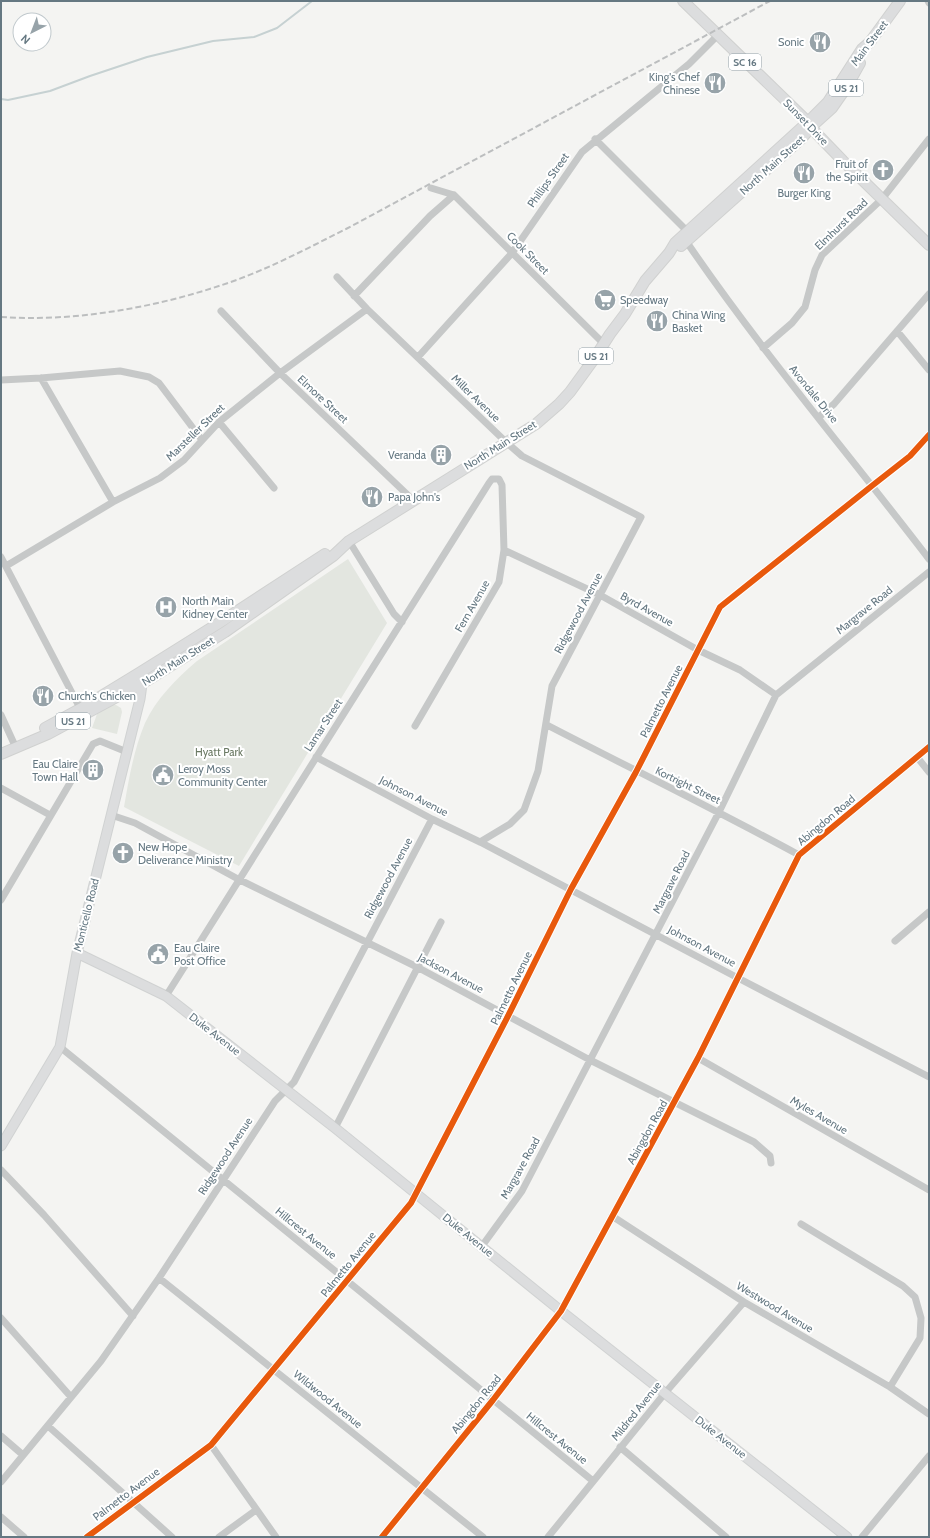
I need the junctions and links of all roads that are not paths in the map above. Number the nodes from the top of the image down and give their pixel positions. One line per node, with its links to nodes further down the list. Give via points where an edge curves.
1 (683, 1): 3 (main road, Sunset Drive / SC 16)
2 (900, 1): 4 (main road, Main Street / US 21)
3 (718, 35): 4 (main road, Sunset Drive / SC 16); 5 (street, Phillips Street, via 689,64)
4 (810, 124): 9 (main road, Sunset Drive / SC 16); 10 (main road, North Main Street / US 21, via 801,139)
5 (595, 139): 10 (street, Avondale Drive); 12 (street, Phillips Street, via 575,159)
6 (929, 139): 9 (street, Elmhurst Road)
7 (431, 188): 8 (street, Cook Street)
8 (454, 195): 12 (street, Cook Street); 15 (street, via 430,216)
9 (882, 199): 11 (main road, Sunset Drive / SC 16); 20 (street, Elmhurst Road, via 822,255 815,270 806,307)
10 (686, 236): 19 (main road, North Main Street / US 21, via 678,249 669,253 645,281); 20 (street, Avondale Drive, via 710,277)
11 (929, 245)
12 (512, 253): 19 (street, Cook Street); 21 (street, Phillips Street)
13 (337, 277): 15 (street, Miller Avenue)
14 (929, 294): 18 (street)
15 (354, 296): 16 (street, Miller Avenue)
16 (367, 309): 21 (street, Miller Avenue); 23 (street, Marsteller Street)
17 (221, 311): 23 (street, Elmore Street)
18 (897, 331): 22 (street); 26 (street, via 834,404)
19 (604, 344): 30 (main road, North Main Street / US 21, via 559,404 536,424)
20 (763, 348): 26 (street, Avondale Drive)
21 (418, 357): 30 (street, Miller Avenue)
22 (929, 370)
23 (280, 373): 27 (street, Marsteller Street); 34 (street, Elmore Street)
24 (40, 378): 25 (street); 29 (street, via 120,371 149,377 159,383); 35 (street)
25 (1, 380)
26 (818, 417): 32 (street, Avondale Drive)
27 (219, 422): 29 (street, Marsteller Street); 33 (street)
28 (929, 435): 32 (street, Palmetto Avenue, via 910,456)
29 (202, 440): 35 (street, Marsteller Street, via 184,460 160,478)
30 (506, 442): 34 (main road, North Main Street / US 21); 36 (street, Miller Avenue, via 522,456)
31 (502, 485): 38 (street, Fern Avenue); 44 (street, Lamar Street, via 499,479 492,479 489,482)
32 (873, 485): 40 (street, Avondale Drive); 45 (street, Palmetto Avenue, via 720,607)
33 (274, 488)
34 (414, 501): 37 (main road, North Main Street / US 21)
35 (113, 502): 41 (street, Marsteller Street)
36 (641, 518): 43 (street, Ridgewood Avenue)
37 (346, 544): 44 (street); 46 (main road, North Main Street / US 21, via 321,556); 47 (main road, North Main Street / US 21, via 333,556 225,632)
38 (504, 550): 43 (street, Byrd Avenue); 52 (street, Fern Avenue, via 499,582)
39 (1, 557): 41 (street)
40 (929, 559)
41 (6, 566): 49 (street)
42 (929, 572): 48 (street, Margrave Road)
43 (600, 595): 45 (street, Byrd Avenue); 51 (street, Ridgewood Avenue, via 552,686)
44 (402, 622): 58 (street, Lamar Street)
45 (698, 650): 48 (street, Byrd Avenue, via 740,670); 60 (street, Palmetto Avenue)
46 (139, 673): 47 (street, Monticello Road); 49 (main road, North Main Street / US 21)
47 (142, 684): 49 (main road, North Main Street / US 21); 56 (street, Monticello Road)
48 (776, 695): 63 (street, Margrave Road)
49 (82, 712): 53 (main road, North Main Street / US 21, via 48,734)
50 (1, 715): 53 (street)
51 (546, 725): 60 (street, Kortright Street); 67 (street, Ridgewood Avenue, via 538,771 524,810 510,824)
52 (415, 726)
53 (15, 745): 54 (main road, North Main Street / US 21); 57 (main road, North Main Street / US 21)
54 (1, 746)
55 (929, 747): 59 (street, Abingdon Road)
56 (127, 752): 64 (street, Monticello Road); 65 (street, via 100,741 93,744)
57 (1, 754)
58 (316, 757): 66 (street, Johnson Avenue); 69 (street, Lamar Street)
59 (917, 757): 61 (street); 68 (street, Abingdon Road)
60 (636, 772): 63 (street, Kortright Street); 70 (street, Palmetto Avenue)
61 (929, 772)
62 (1, 788): 65 (street)
63 (720, 812): 68 (street, Kortright Street); 74 (street, Margrave Road)
64 (111, 814): 69 (street, Jackson Avenue, via 135,823); 77 (street, Monticello Road)
65 (50, 815): 71 (street)
66 (432, 819): 67 (street, Johnson Avenue); 76 (street, Ridgewood Avenue)
67 (480, 842): 70 (street, Johnson Avenue)
68 (799, 855): 79 (street, Abingdon Road)
69 (238, 879): 76 (street, Jackson Avenue); 80 (street, Lamar Street)
70 (571, 889): 74 (street, Johnson Avenue); 81 (street, Palmetto Avenue)
71 (1, 900)
72 (929, 912): 75 (street)
73 (441, 922): 78 (street)
74 (656, 935): 79 (street, Johnson Avenue); 84 (street, Margrave Road)
75 (895, 941)
76 (367, 942): 78 (street, Jackson Avenue); 86 (street, Ridgewood Avenue, via 294,1082)
77 (77, 953): 80 (street, Duke Avenue); 82 (street, Monticello Road)
78 (417, 967): 81 (street, Jackson Avenue); 88 (street)
79 (738, 978): 83 (street, Abingdon Road); 85 (street, Johnson Avenue)
80 (166, 996): 86 (street, Duke Avenue)
81 (508, 1016): 84 (street, Jackson Avenue); 94 (street, Palmetto Avenue)
82 (60, 1048): 89 (street, Monticello Road); 92 (street, Hillcrest Avenue)
83 (698, 1058): 87 (street, Abingdon Road); 93 (street, Myles Avenue)
84 (590, 1060): 87 (street, Jackson Avenue); 97 (street, Margrave Road, via 522,1190)
85 (929, 1076)
86 (287, 1090): 88 (street, Duke Avenue); 92 (street, Ridgewood Avenue, via 275,1101)
87 (674, 1102): 90 (street, Jackson Avenue, via 754,1142 770,1156); 95 (street, Abingdon Road)
88 (335, 1128): 94 (street, Duke Avenue)
89 (3, 1141)
90 (771, 1163)
91 (1, 1170): 102 (street)
92 (222, 1180): 98 (street, Ridgewood Avenue); 99 (street, Hillcrest Avenue)
93 (929, 1190)
94 (416, 1192): 97 (street, Duke Avenue); 99 (street, Palmetto Avenue, via 411,1203)
95 (612, 1216): 100 (street, Westwood Avenue); 101 (street, Abingdon Road)
96 (801, 1224): 105 (street, via 903,1286 915,1297 921,1318 920,1338)
97 (482, 1246): 101 (street, Duke Avenue)
98 (159, 1278): 102 (street, Ridgewood Avenue); 104 (street, Wildwood Avenue)
99 (347, 1280): 104 (street, Palmetto Avenue); 108 (street, Hillcrest Avenue)
100 (744, 1302): 105 (street, Westwood Avenue); 106 (street, Mildred Avenue)
101 (561, 1311): 106 (street, Duke Avenue); 108 (street, Abingdon Road)
102 (133, 1316): 107 (street, Ridgewood Avenue, via 101,1362)
103 (1, 1318): 107 (street)
104 (274, 1369): 112 (street, Palmetto Avenue); 118 (street, Wildwood Avenue)
105 (890, 1387): 109 (street, Westwood Avenue)
106 (665, 1393): 113 (street, Mildred Avenue); 131 (street, Duke Avenue)
107 (71, 1397): 110 (street, Ridgewood Avenue)
108 (492, 1400): 116 (street, Hillcrest Avenue); 118 (street, Abingdon Road)
109 (929, 1414)
110 (48, 1426): 114 (street, Ridgewood Avenue); 119 (street)
111 (1, 1436): 114 (street)
112 (211, 1445): 119 (street, Palmetto Avenue); 120 (street)
113 (620, 1447): 116 (street, Mildred Avenue); 130 (street)
114 (23, 1455): 117 (street, Ridgewood Avenue)
115 (929, 1456): 132 (street)
116 (593, 1481): 129 (street, Mildred Avenue)
117 (1, 1482)
118 (421, 1488): 127 (street, Abingdon Road); 128 (street, Wildwood Avenue)
119 (133, 1501): 123 (street, Palmetto Avenue); 124 (street)
120 (256, 1510): 125 (street); 126 (street)
121 (1, 1517): 122 (street)
122 (24, 1537)
123 (87, 1537)
124 (172, 1537)
125 (219, 1537)
126 (276, 1537)
127 (382, 1537)
128 (483, 1537)
129 (548, 1537)
130 (726, 1537)
131 (847, 1537)
132 (862, 1537)

